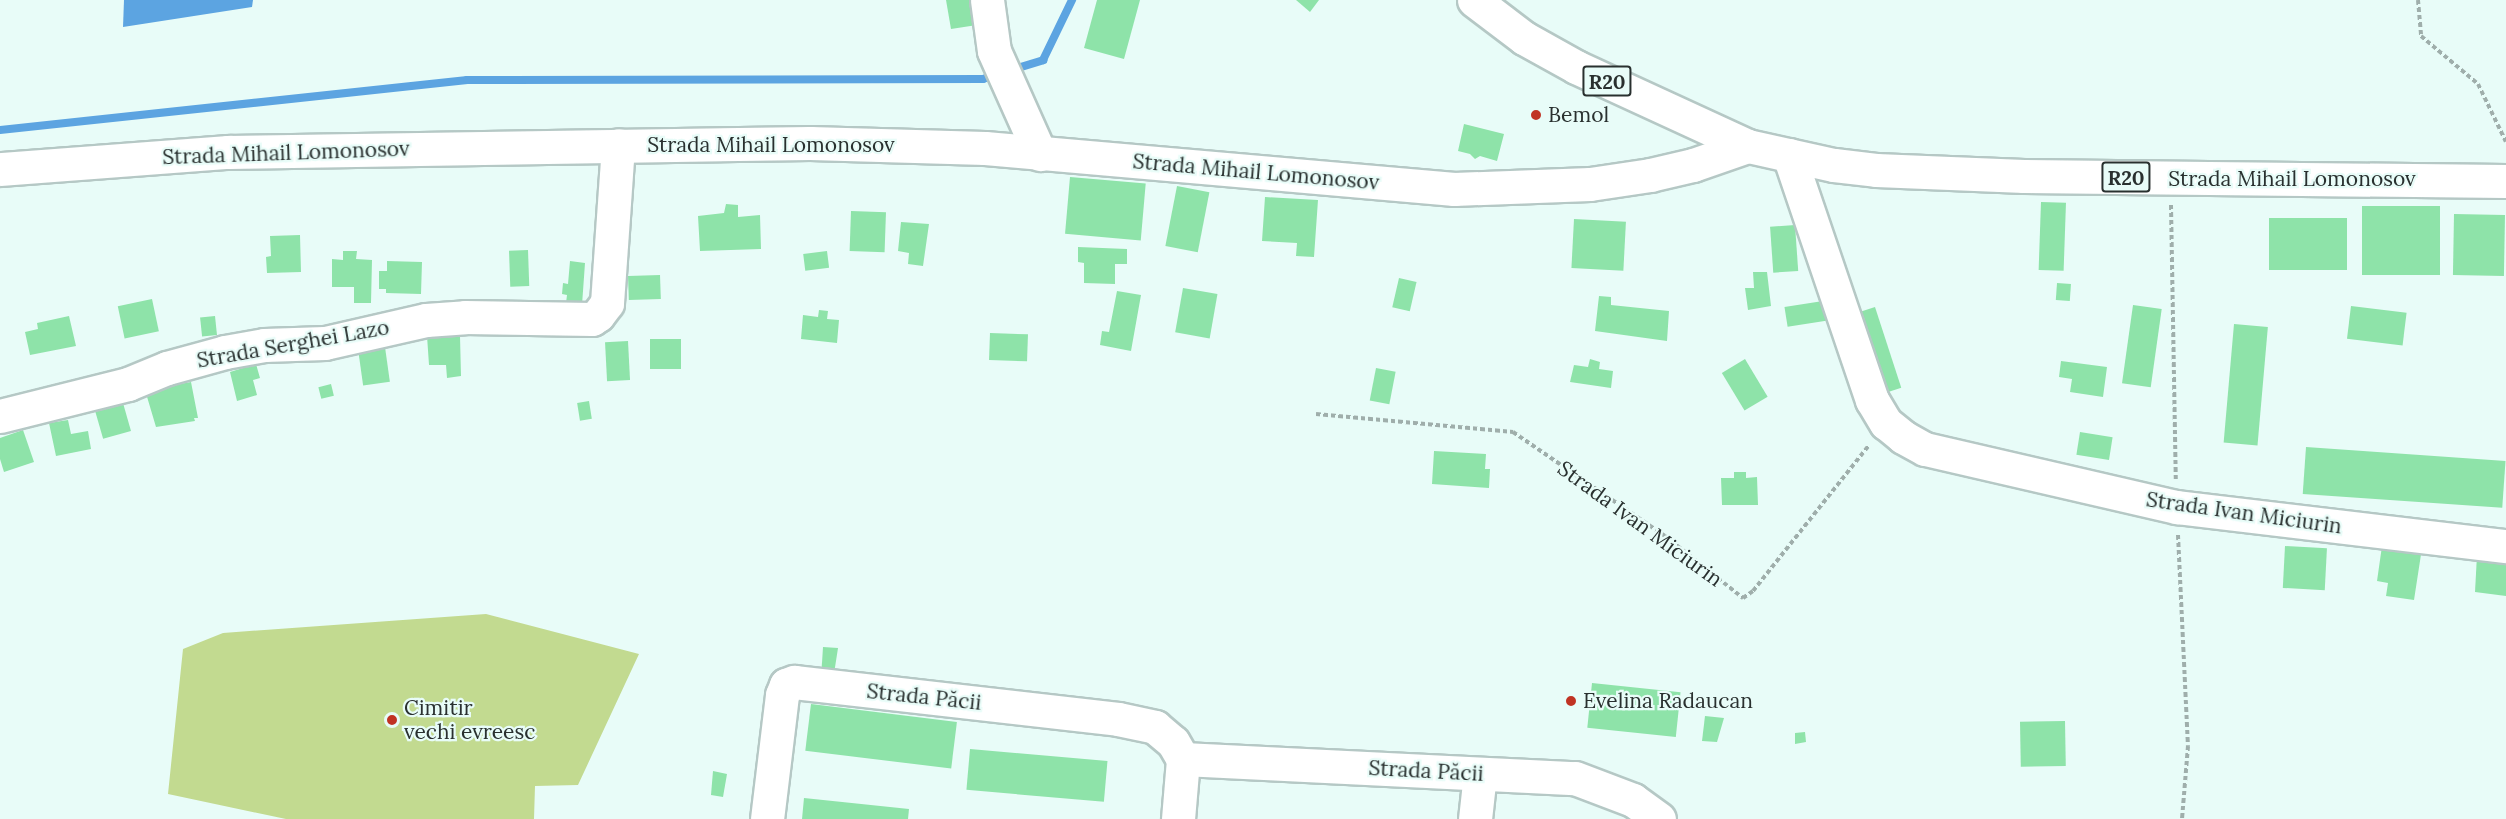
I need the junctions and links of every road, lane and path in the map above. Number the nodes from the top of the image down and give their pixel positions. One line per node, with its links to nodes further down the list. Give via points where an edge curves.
1 (987, 0): 7 (street, via 994,51)
2 (1474, 0): 6 (street, R20, via 1524,38 1576,67)
3 (2418, 0): 4 (path, via 2421,36 2478,84)
4 (2506, 142)
5 (618, 145): 7 (street, Strada Mihail Lomonosov, via 810,143 985,148); 9 (street, Strada Mihail Lomonosov, via 228,152); 13 (street, Strada Serghei Lazo, via 607,303 592,319 426,320 324,342 264,345 225,352 128,384)
6 (1748, 146): 7 (street, Strada Mihail Lomonosov, via 1650,176 1590,184 1454,189); 8 (street, Strada Mihail Lomonosov / R20)
7 (1040, 154)
8 (1789, 155): 10 (street, Strada Mihail Lomonosov / R20, via 1876,170); 14 (street, Strada Ivan Miciurin, via 1872,400)
9 (0, 169)
10 (2171, 177): 11 (street, Strada Mihail Lomonosov / R20); 15 (path)
11 (2506, 181)
12 (1317, 414): 14 (path, Strada Ivan Miciurin, via 1513,432 1665,536 1743,598 1753,591)
13 (0, 416)
14 (1886, 423): 15 (street, Strada Ivan Miciurin, via 1925,449)
15 (2177, 507): 16 (street, Strada Ivan Miciurin); 23 (path, via 2188,746)
16 (2506, 546)
17 (1183, 759): 18 (street, Strada Păcii); 19 (street, Strada Păcii, via 1173,741 1155,727 1118,719 794,682 786,685 782,695); 20 (street)
18 (1480, 774): 21 (street); 22 (street, Strada Păcii, via 1575,778 1633,800)
19 (767, 819)
20 (1178, 819)
21 (1475, 819)
22 (1659, 819)
23 (2182, 819)

